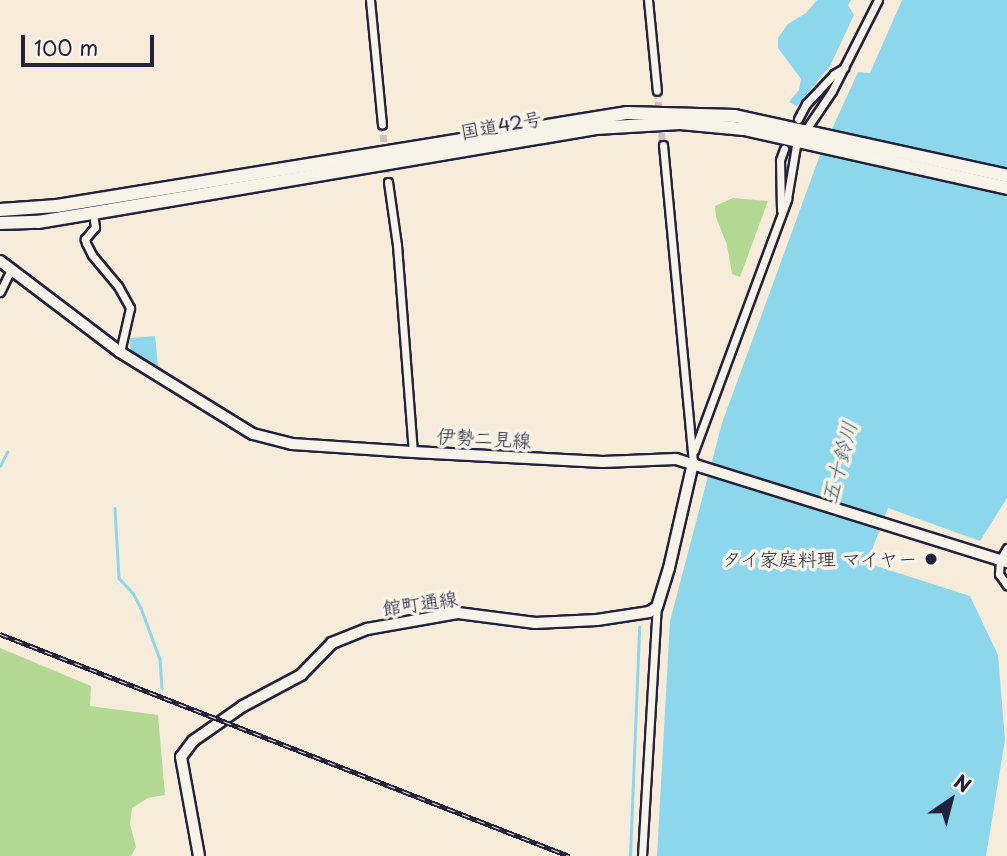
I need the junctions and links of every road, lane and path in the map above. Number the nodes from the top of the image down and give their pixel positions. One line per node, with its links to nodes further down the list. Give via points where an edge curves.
1 (370, 0): 7 (street)
2 (648, 0): 5 (street)
3 (878, 0): 4 (street)
4 (844, 68): 6 (street, via 806,104); 8 (street)
5 (657, 91)
6 (798, 118)
7 (382, 124)
8 (808, 137): 11 (highway, 国道42号); 13 (highway, 国道42号); 14 (highway, 国道42号, via 707,113 627,113 57,206); 15 (highway, 国道42号, via 680,123 596,128); 16 (street)
9 (663, 145): 22 (street)
10 (784, 149): 16 (street)
11 (1007, 176)
12 (388, 182): 23 (street)
13 (1007, 188)
14 (0, 209)
15 (93, 213): 17 (highway, 国道42号); 21 (street, via 95,227 86,243 130,308)
16 (781, 214): 22 (street)
17 (0, 223)
18 (0, 261): 19 (main road, 伊勢二見線)
19 (11, 269): 20 (street); 21 (main road, 伊勢二見線)
20 (0, 292)
21 (120, 352): 23 (main road, 伊勢二見線, via 253,434 292,444)
22 (694, 451): 24 (street)
23 (413, 452): 24 (main road, 伊勢二見線)
24 (693, 463): 26 (main road, 伊勢二見線); 28 (main road)
25 (1007, 548): 26 (street)
26 (1004, 561): 27 (street, via 999,573)
27 (1007, 585)
28 (657, 607): 29 (main road, 館町通線, via 597,620 535,623 458,613 345,636 332,643 301,675 243,706 184,749 181,769); 30 (street)
29 (199, 856)
30 (642, 856)

